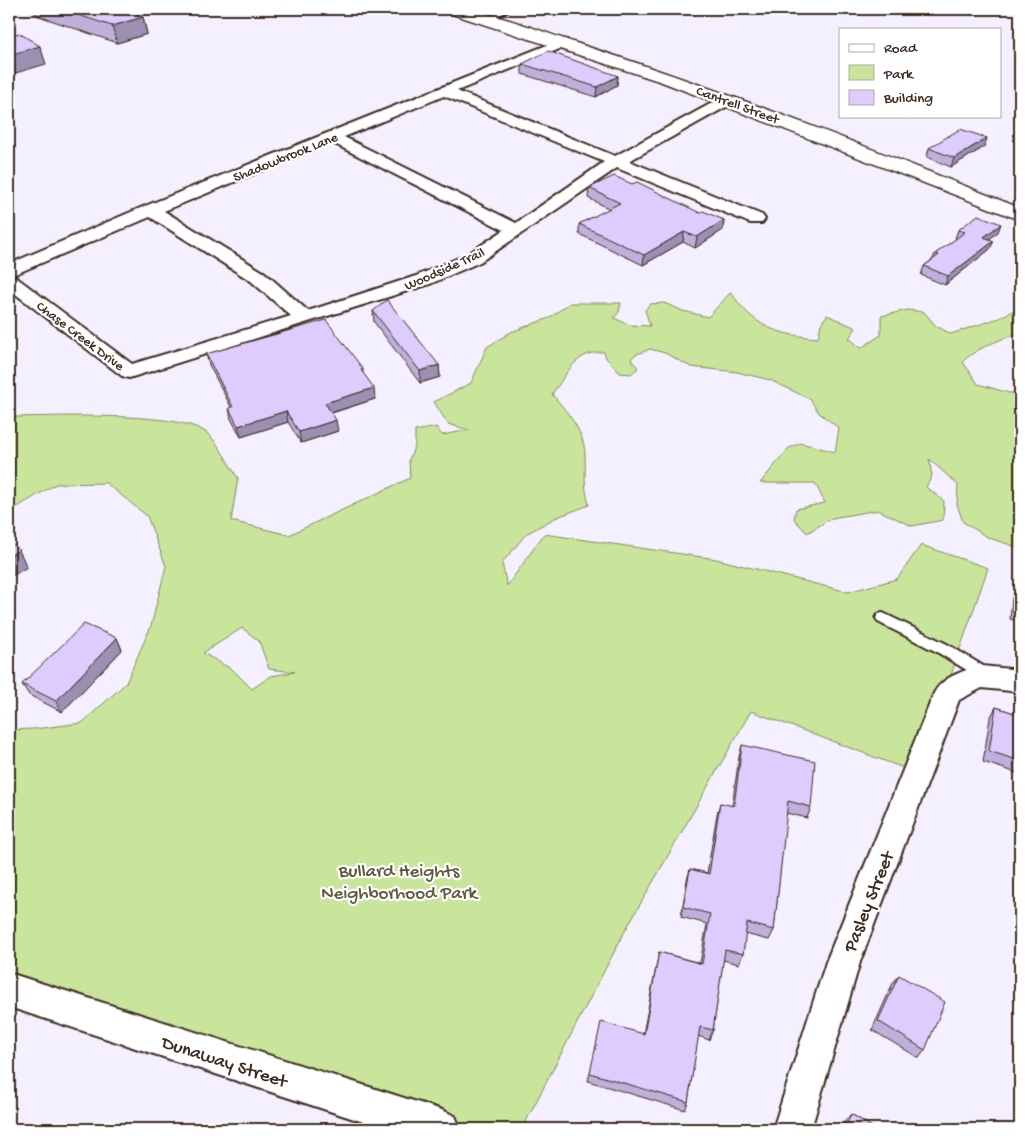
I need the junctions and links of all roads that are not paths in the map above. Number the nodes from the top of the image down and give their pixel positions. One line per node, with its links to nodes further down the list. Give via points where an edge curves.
1 (451, 9): 3 (street, Cantrell Street)
2 (506, 9): 3 (lane)
3 (489, 20): 4 (street, Cantrell Street)
4 (562, 43): 5 (street, Shadowbrook Lane); 6 (street, Cantrell Street)
5 (447, 92): 7 (street, Shadowbrook Lane); 8 (street)
6 (728, 100): 8 (street, Woodside Trail); 10 (street, Cantrell Street)
7 (333, 136): 9 (street, Shadowbrook Lane); 12 (street)
8 (614, 162): 11 (street); 12 (street, Woodside Trail)
9 (151, 210): 13 (street, Shadowbrook Lane); 15 (street, via 258,277)
10 (1020, 214)
11 (756, 219)
12 (517, 230): 15 (street, Woodside Trail, via 474,258 423,280)
13 (9, 271)
14 (9, 280): 16 (street, Chase Creek Drive)
15 (304, 318): 16 (street, Woodside Trail)
16 (129, 372)
17 (883, 618): 18 (lane, via 942,648)
18 (976, 680): 19 (street); 22 (street, Pasley Street, via 948,693 843,962)
19 (1020, 681)
20 (9, 990): 21 (street, Dunaway Street)
21 (442, 1129)
22 (792, 1129)

